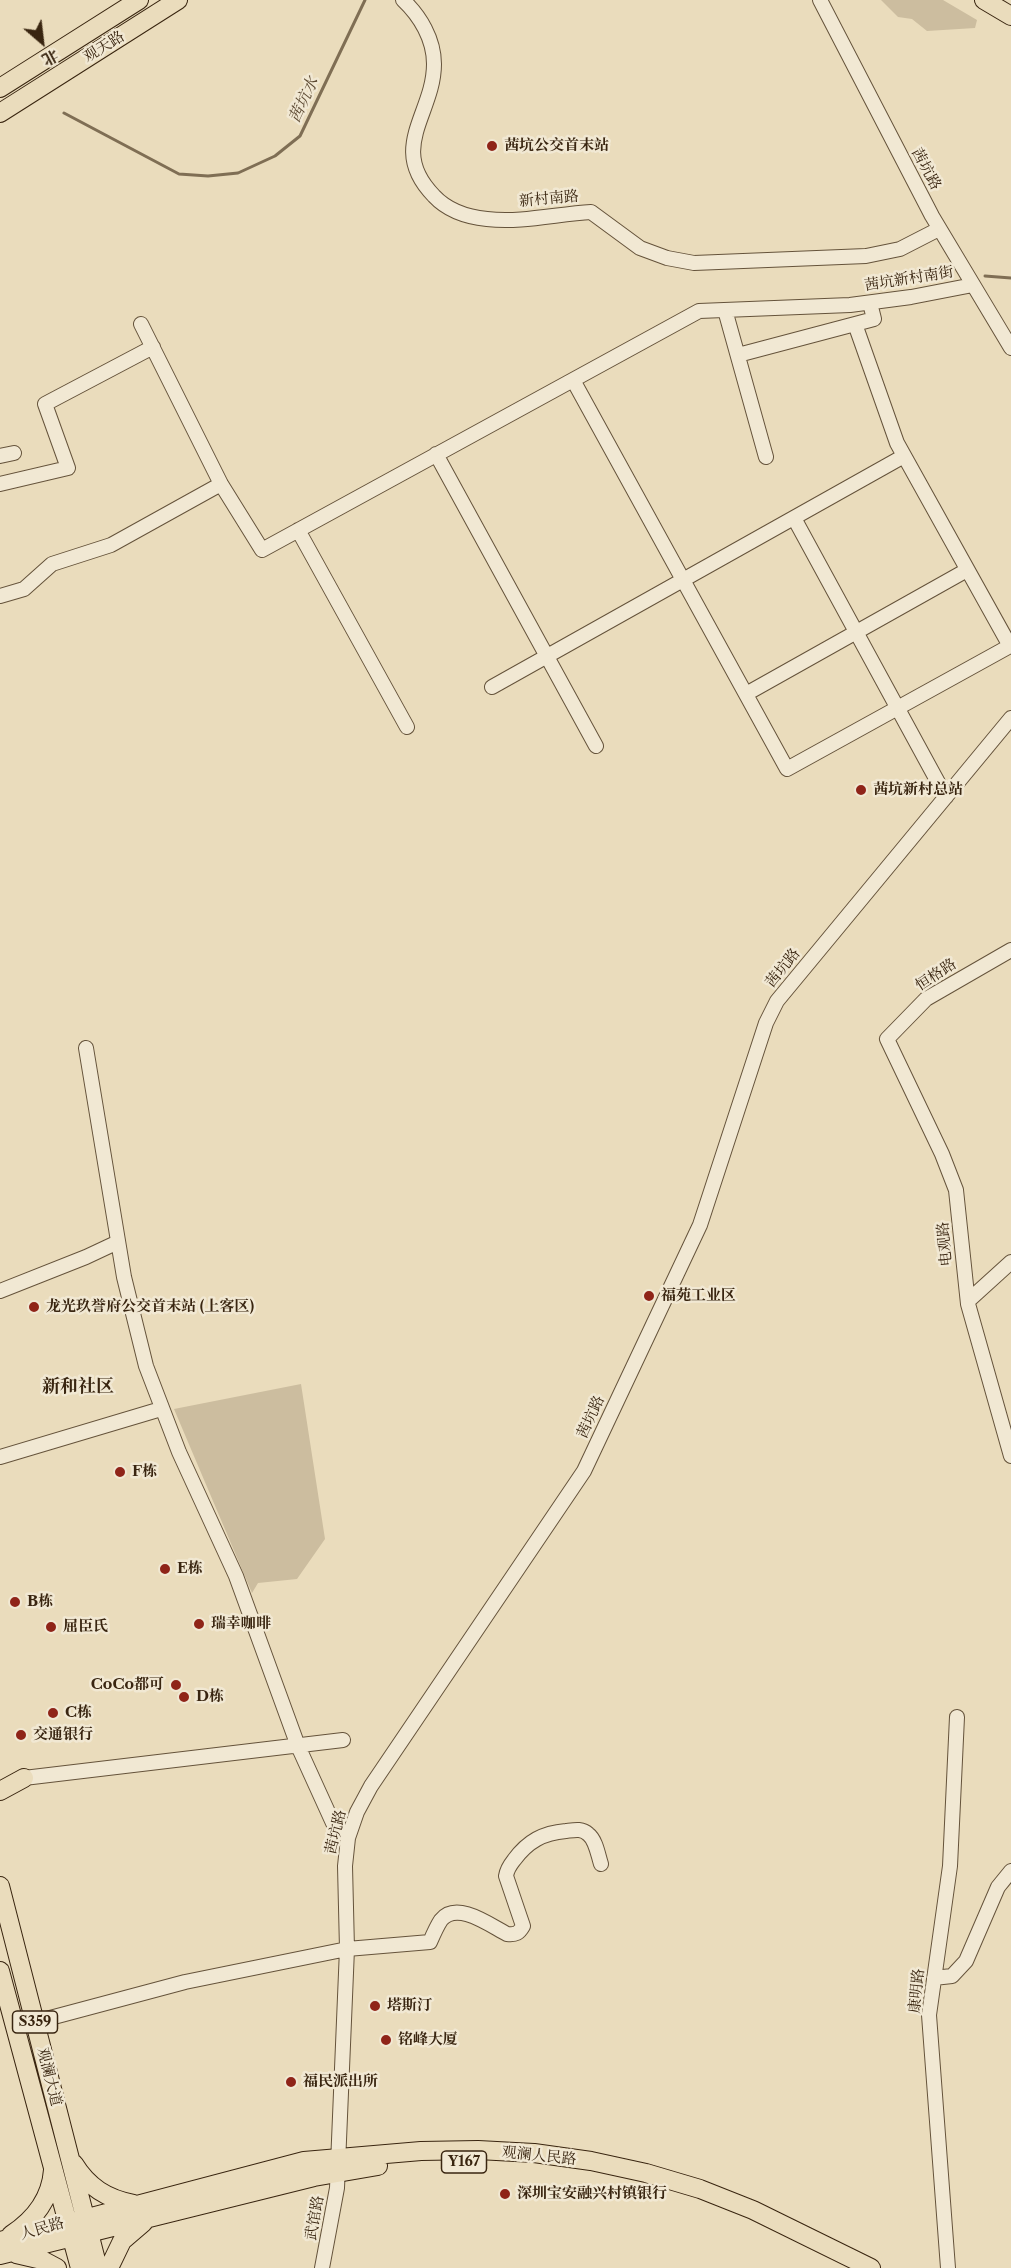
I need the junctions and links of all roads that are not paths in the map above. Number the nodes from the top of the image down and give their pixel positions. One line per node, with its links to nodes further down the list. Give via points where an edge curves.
1 (139, 0): 7 (main road, 观天路)
2 (178, 0): 8 (main road, 观天路)
3 (403, 0): 9 (street, 新村南路, via 426,31 434,61 413,142 414,163 430,192 459,212 502,220 591,212 653,253 678,261 710,264 866,256 900,249)
4 (820, 0): 9 (street, 茜坑路)
5 (984, 0): 6 (main road)
6 (1011, 16)
7 (0, 88)
8 (0, 113)
9 (939, 229): 10 (street, 茜坑路)
10 (973, 285): 11 (street, 茜坑新村南街); 16 (street, 茜坑路)
11 (870, 303): 12 (street, 茜坑新村南街); 14 (street, via 874,319)
12 (725, 310): 17 (street); 18 (street, 茜坑新村南街, via 699,311)
13 (141, 324): 15 (street)
14 (855, 324): 17 (street); 20 (street)
15 (153, 347): 22 (street, via 45,404 68,468); 23 (street)
16 (1011, 348)
17 (738, 355): 21 (street)
18 (573, 380): 19 (street, 茜坑新村南街); 27 (street)
19 (436, 454): 25 (street, 茜坑新村南街); 30 (street)
20 (904, 456): 24 (street); 26 (street)
21 (766, 457)
22 (0, 484)
23 (221, 484): 25 (street, 茜坑新村南街, via 262,550); 28 (street, via 111,545 52,564 24,590)
24 (794, 518): 27 (street); 29 (street)
25 (298, 530): 35 (street)
26 (967, 570): 29 (street); 33 (street, via 1010,646)
27 (684, 580): 30 (street); 32 (street)
28 (0, 596)
29 (856, 632): 32 (street); 33 (street)
30 (547, 656): 31 (street); 36 (street)
31 (492, 687)
32 (746, 694): 33 (street, via 787,769)
33 (898, 708): 37 (street)
34 (1011, 718): 37 (street, 茜坑路)
35 (407, 727)
36 (596, 746)
37 (946, 796): 54 (street, 茜坑路, via 777,1001 766,1023 700,1226 584,1471 371,1786)
38 (1011, 950): 39 (street, 恒格路, via 926,999)
39 (887, 1039): 44 (street, 电观路, via 956,1190)
40 (86, 1048): 41 (street)
41 (118, 1242): 43 (street); 45 (street, via 138,1337)
42 (1011, 1262): 44 (street)
43 (0, 1291)
44 (968, 1301): 46 (street, 电观路)
45 (161, 1409): 47 (street); 50 (street, via 236,1576)
46 (1011, 1456)
47 (0, 1457)
48 (957, 1717): 60 (street, 康明路, via 950,1866)
49 (343, 1740): 50 (street)
50 (298, 1746): 52 (street); 54 (street, via 333,1823)
51 (0, 1774): 52 (main road)
52 (24, 1778): 53 (main road)
53 (0, 1791)
54 (348, 1838): 58 (street, 茜坑路)
55 (601, 1864): 58 (street, via 587,1832 544,1835 522,1849 507,1870 523,1926 515,1935 464,1912 454,1912 442,1918 429,1941)
56 (1011, 1871): 60 (street, via 998,1887 966,1960 952,1976)
57 (0, 1886): 61 (main road, 观澜大道 / S359)
58 (347, 1949): 61 (street, via 184,1982); 63 (street, 茜坑路)
59 (0, 1971): 62 (main road, 观澜大道 / S359)
60 (934, 1978): 75 (street, 康明路, via 929,2015)
61 (35, 2022): 62 (main road, 观澜大道 / S359)
62 (61, 2160): 64 (main road, via 99,2191 122,2202); 66 (main road, 观澜大道 / S359); 67 (main road, via 39,2210)
63 (338, 2166): 64 (main road, 观澜人民路 / Y167, via 304,2162); 65 (main road, 观澜人民路 / Y167); 72 (street, 武馆路); 73 (main road, 观澜人民路 / Y167, via 366,2168 422,2162 533,2165 643,2184 748,2220); 74 (main road, 观澜人民路 / Y167, via 421,2151 534,2153 591,2161 710,2193)
64 (138, 2204): 66 (main road, 观澜人民路 / Y167)
65 (151, 2218): 66 (main road, 观澜人民路 / Y167); 71 (main road, via 122,2241)
66 (79, 2228): 67 (main road, 人民路 / Y167); 69 (main road, 观澜大道 / S359); 70 (main road, 观澜大道 / S359)
67 (2, 2248): 68 (main road)
68 (57, 2268)
69 (80, 2268)
70 (98, 2268)
71 (109, 2268)
72 (322, 2268)
73 (845, 2268)
74 (871, 2268)
75 (948, 2268)

